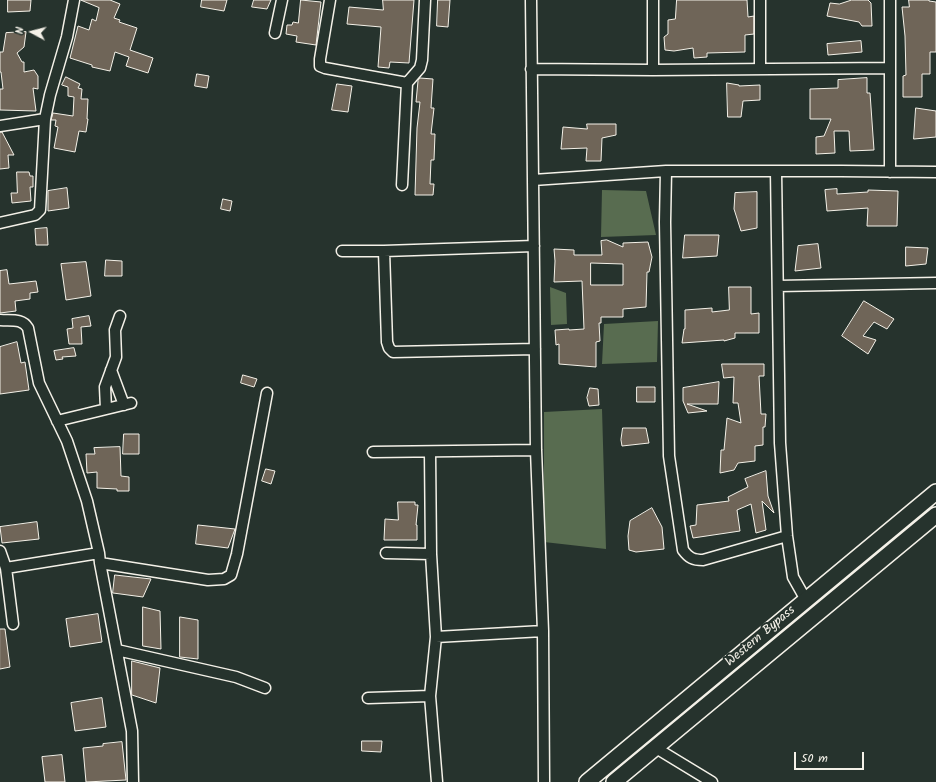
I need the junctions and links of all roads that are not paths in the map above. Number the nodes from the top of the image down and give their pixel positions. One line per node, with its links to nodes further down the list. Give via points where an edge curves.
1 (74, 0): 15 (street)
2 (282, 0): 9 (street)
3 (330, 0): 14 (street, via 320,66)
4 (425, 0): 14 (street, via 422,60 420,68)
5 (531, 0): 11 (street)
6 (653, 0): 13 (street)
7 (760, 0): 12 (street)
8 (890, 0): 10 (street)
9 (275, 33)
10 (890, 68): 12 (street); 19 (street)
11 (531, 69): 13 (street); 21 (street)
12 (760, 69): 13 (street)
13 (653, 70)
14 (407, 83): 22 (street)
15 (45, 119): 16 (street); 23 (street, via 40,210 35,215)
16 (0, 126)
17 (666, 171): 18 (street); 21 (street); 41 (street, via 669,456 684,550 688,557 703,560)
18 (776, 171): 19 (street); 28 (street)
19 (890, 172): 20 (street)
20 (936, 172)
21 (533, 180): 24 (street)
22 (402, 185)
23 (0, 223)
24 (534, 246): 26 (street); 31 (street)
25 (342, 251): 26 (street)
26 (384, 251): 31 (street, via 387,342 393,352)
27 (936, 282): 28 (street)
28 (778, 286): 41 (street, via 780,443)
29 (120, 316): 32 (street, via 115,330 116,357)
30 (0, 320): 35 (street, via 21,321 26,324 39,383)
31 (535, 349): 36 (street)
32 (111, 370): 34 (street, via 105,387); 34 (street, via 128,404)
33 (267, 393): 45 (street, via 231,575 224,580 208,580)
34 (106, 409): 35 (street)
35 (57, 421): 45 (street, via 68,441 87,500)
36 (536, 450): 38 (street); 49 (street)
37 (373, 452): 38 (street)
38 (430, 452): 44 (street)
39 (936, 492): 47 (main road, Western Bypass)
40 (936, 515): 55 (main road, Western Bypass)
41 (787, 536): 47 (street, via 793,577)
42 (0, 550): 46 (street)
43 (386, 553): 44 (street)
44 (431, 554): 50 (street)
45 (99, 558): 46 (street); 51 (street)
46 (6, 568): 48 (street)
47 (806, 600): 59 (main road, Western Bypass)
48 (13, 624)
49 (543, 631): 50 (street); 58 (street)
50 (436, 636): 53 (street)
51 (117, 650): 52 (street, via 236,677); 56 (street, via 132,732)
52 (265, 688)
53 (430, 696): 54 (street); 57 (street)
54 (368, 698)
55 (656, 748): 60 (main road, Western Bypass); 61 (street)
56 (132, 782)
57 (438, 782)
58 (544, 782)
59 (587, 782)
60 (614, 782)
61 (712, 782)

